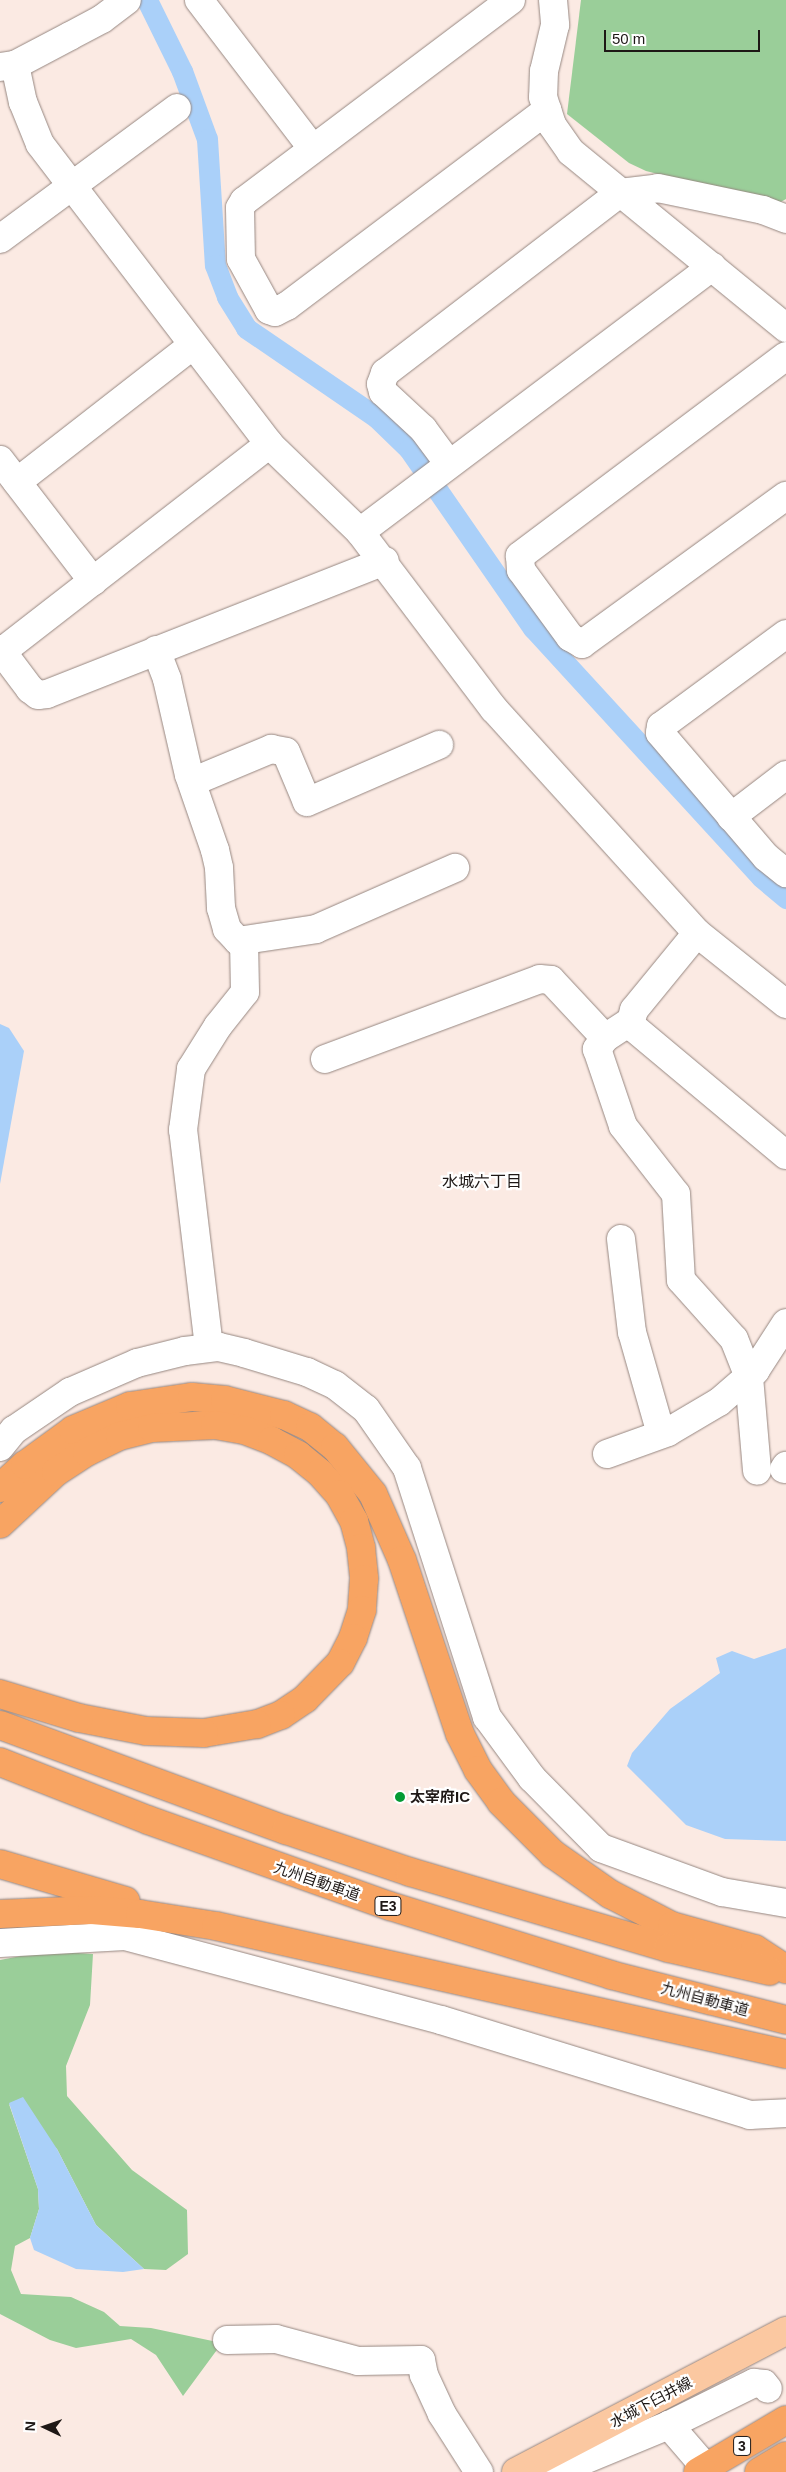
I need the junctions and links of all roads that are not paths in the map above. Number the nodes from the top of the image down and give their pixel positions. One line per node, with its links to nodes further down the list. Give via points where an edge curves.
1 (127, 0): 5 (street, via 102,19)
2 (199, 0): 8 (street)
3 (511, 0): 8 (street)
4 (553, 0): 7 (street, via 555,26 544,71 543,97)
5 (8, 66): 9 (street, via 40,144)
6 (178, 108): 9 (street)
7 (547, 110): 8 (street, via 275,312 269,310 241,259 240,208 244,201); 10 (street, via 552,125 571,152)
8 (312, 148)
9 (69, 186): 12 (street); 15 (street)
10 (620, 192): 11 (street, via 658,188 763,210); 13 (street); 19 (street, via 385,373 384,392 423,430)
11 (786, 219)
12 (0, 239)
13 (712, 267): 14 (street); 19 (street)
14 (786, 328)
15 (192, 346): 17 (street); 20 (street)
16 (786, 356): 21 (street, via 520,556 522,570 570,637 582,644)
17 (269, 444): 22 (street); 24 (street)
18 (0, 460): 20 (street)
19 (448, 464): 22 (street)
20 (17, 482): 24 (street)
21 (786, 496)
22 (360, 532): 23 (street)
23 (385, 561): 26 (street); 34 (street, via 494,710)
24 (92, 581): 27 (street)
25 (786, 634): 31 (street, via 661,726 664,740)
26 (156, 650): 27 (street, via 38,695); 30 (street, via 167,679)
27 (1, 651)
28 (439, 745): 30 (street, via 307,802 286,752 272,749)
29 (786, 775): 31 (street)
30 (192, 782): 35 (street, via 219,868 225,922 238,941)
31 (731, 817): 33 (street, via 766,857)
32 (455, 868): 35 (street, via 316,930)
33 (786, 874)
34 (697, 933): 36 (street); 37 (street, via 634,1010)
35 (244, 940): 43 (street, via 245,992 218,1026 191,1069 183,1130)
36 (786, 1004)
37 (631, 1021): 38 (street); 40 (street, via 634,1028)
38 (605, 1038): 39 (street, via 552,980 540,978); 44 (street, via 597,1049 623,1126 676,1194 681,1280 734,1339)
39 (325, 1059)
40 (786, 1155)
41 (620, 1239): 45 (street, via 632,1332)
42 (786, 1322): 44 (street, via 768,1356)
43 (209, 1347): 46 (street, via 137,1363 70,1392 14,1430); 55 (street, via 244,1352 307,1372 335,1385 366,1409 407,1468 492,1729 532,1778 602,1848 722,1892)
44 (748, 1377): 45 (street, via 719,1402); 48 (street)
45 (661, 1434): 47 (street)
46 (0, 1446)
47 (606, 1454)
48 (776, 1469)
49 (0, 1488): 59 (highway, via 73,1430 130,1406 192,1397 225,1400 284,1414 310,1427 355,1468 377,1502 402,1560 460,1734 478,1770 502,1802 553,1854 610,1894 672,1926 754,1949)
50 (0, 1524): 51 (highway, via 56,1472 120,1436 152,1428 215,1424 244,1430 272,1441 298,1455 320,1473 339,1494 354,1521 364,1579 362,1610 340,1663 305,1700 281,1715 257,1724 204,1733 146,1730 79,1718)
51 (0, 1694)
52 (0, 1724): 60 (highway, via 259,1821 410,1872 668,1948)
53 (0, 1762): 61 (highway, 九州自動車道 / E3, via 166,1826 390,1906 611,1975)
54 (0, 1864): 57 (highway)
55 (786, 1903)
56 (0, 1914): 57 (highway, via 92,1910)
57 (216, 1926): 62 (highway)
58 (0, 1943): 63 (street, via 125,1936 441,2020 750,2115)
59 (786, 1969)
60 (786, 1975)
61 (786, 2020)
62 (786, 2054)
63 (786, 2113)
64 (786, 2331): 70 (main road, 水城下臼井線)
65 (227, 2340): 72 (street, via 276,2339 358,2361 421,2360 424,2375 442,2414)
66 (768, 2389): 68 (street, via 764,2384 754,2383)
67 (786, 2420): 71 (highway, 3)
68 (669, 2425): 70 (street); 71 (street)
69 (786, 2456): 73 (highway, 3)
70 (537, 2470)
71 (702, 2470)
72 (479, 2472)
73 (759, 2472)

